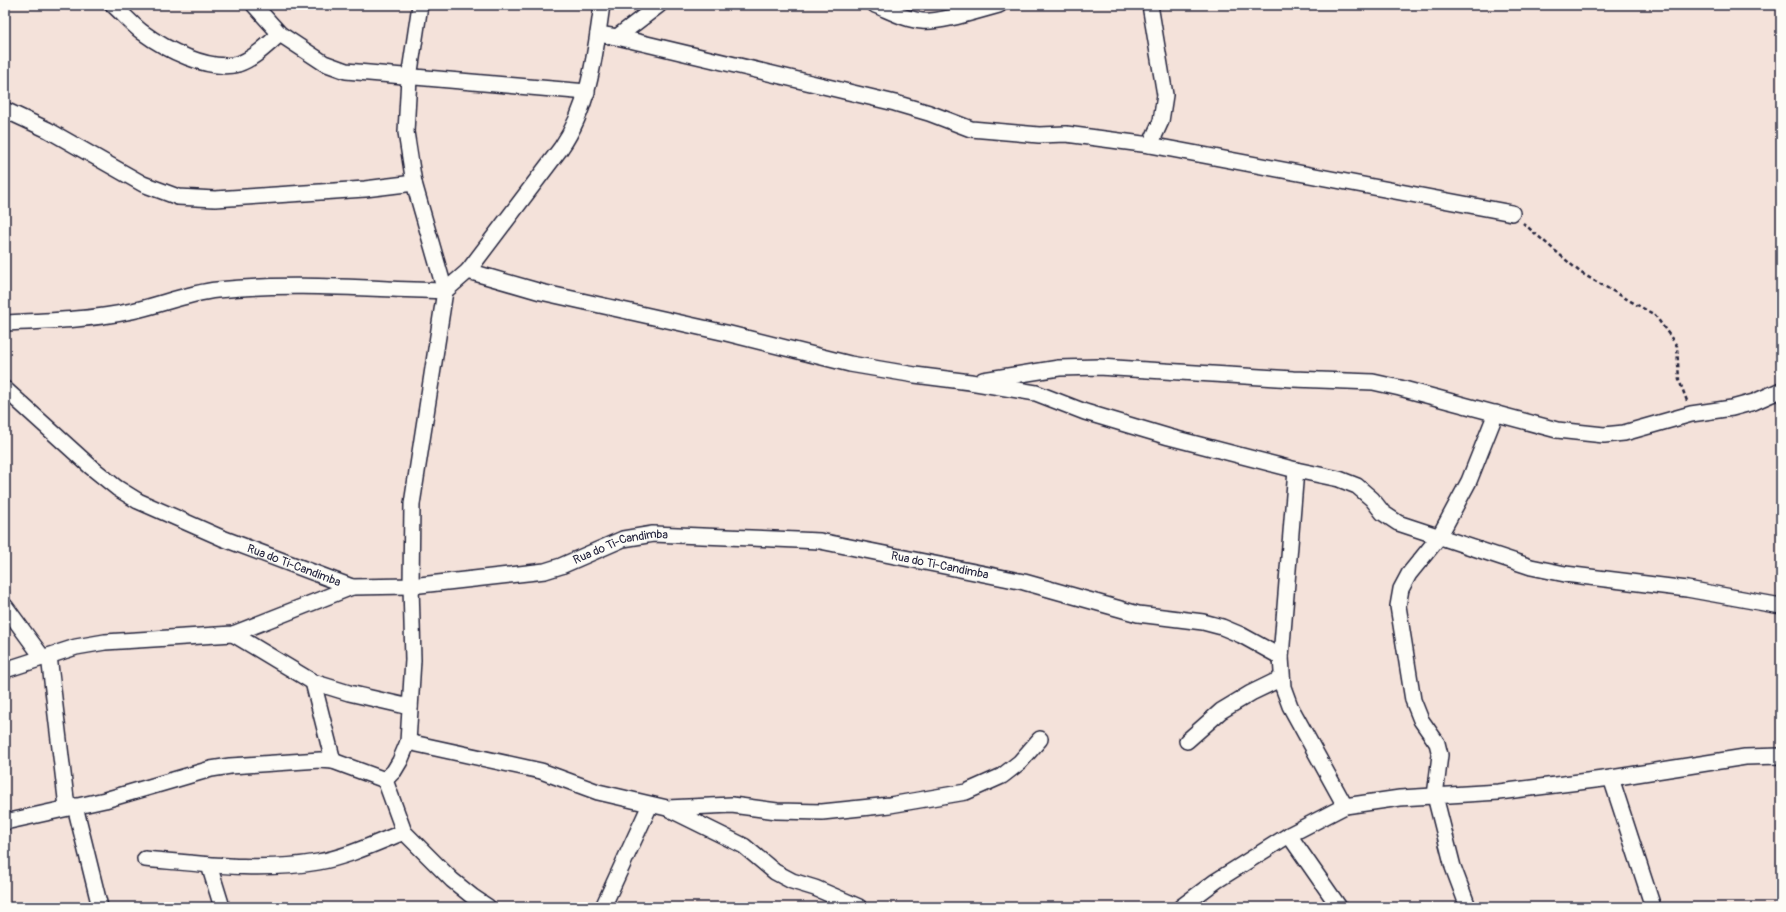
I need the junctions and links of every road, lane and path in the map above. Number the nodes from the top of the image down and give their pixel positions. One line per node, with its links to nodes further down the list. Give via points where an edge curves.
1 (113, 5): 9 (street, via 160,44 206,63 224,66 239,64 251,58)
2 (254, 5): 9 (street)
3 (602, 5): 10 (street)
4 (660, 5): 11 (street)
5 (875, 5): 6 (street, via 923,22)
6 (999, 5)
7 (1150, 5): 15 (street, via 1165,96 1161,121)
8 (419, 6): 12 (street)
9 (280, 34): 12 (street, via 332,67)
10 (598, 34): 11 (street); 13 (street)
11 (617, 37): 15 (street, via 895,103 971,129 1026,134 1066,134)
12 (409, 78): 13 (street); 16 (street, via 406,132)
13 (587, 92): 18 (street, via 566,140)
14 (5, 110): 16 (street, via 48,130 143,184 178,197 215,199 365,189)
15 (1150, 145): 17 (street)
16 (414, 183): 19 (street)
17 (1512, 213): 25 (path, via 1581,273 1655,315 1677,346 1679,380)
18 (468, 271): 19 (street); 21 (street, via 541,292 726,333 850,364)
19 (445, 291): 20 (street, via 288,287 217,290 191,294 131,311 73,320); 28 (street, via 413,493)
20 (5, 323)
21 (970, 382): 24 (street, via 1059,368 1092,367 1373,382); 26 (street, via 1036,394 1085,412)
22 (5, 389): 29 (street, Rua do Ti-Candimba, via 91,467 138,501 222,538)
23 (1781, 390): 25 (street, via 1732,408)
24 (1496, 413): 25 (street, via 1557,430 1604,435 1624,433); 27 (street, via 1469,481)
25 (1691, 414)
26 (1296, 470): 27 (street, via 1325,475 1357,486 1398,523); 34 (street)
27 (1439, 537): 31 (street, via 1531,567 1565,574 1687,589); 46 (street, via 1409,574 1401,589 1398,606 1413,700 1437,743 1440,756)
28 (411, 586): 29 (street, Rua do Ti-Candimba); 34 (street, Rua do Ti-Candimba, via 545,571 623,539 653,534 820,541 1024,582 1138,614 1203,622 1241,635); 38 (street, via 413,660)
29 (352, 587): 32 (street)
30 (5, 606): 33 (street)
31 (1781, 606)
32 (234, 634): 33 (street, via 105,642 76,647); 37 (street)
33 (46, 657): 35 (street); 48 (street)
34 (1281, 657): 36 (street)
35 (5, 670)
36 (1282, 678): 40 (street, via 1220,711); 49 (street, via 1290,706)
37 (313, 682): 38 (street); 43 (street)
38 (410, 707): 41 (street)
39 (1040, 738): 50 (street, via 1020,762 1002,776 966,792 932,799 822,812 732,806)
40 (1187, 741)
41 (408, 742): 45 (street, via 394,771); 47 (street, via 541,771 598,792)
42 (1781, 756): 44 (street, via 1745,757)
43 (333, 761): 45 (street); 48 (street, via 303,760 210,769 105,800)
44 (1611, 778): 46 (street, via 1499,792); 65 (street)
45 (385, 780): 52 (street)
46 (1435, 796): 49 (street); 64 (street, via 1453,867)
47 (650, 805): 50 (street); 60 (street)
48 (71, 806): 51 (street); 57 (street)
49 (1345, 806): 53 (street)
50 (667, 808): 61 (street, via 744,846 781,875)
51 (5, 822)
52 (404, 832): 55 (street, via 318,862 282,866); 56 (street)
53 (1289, 834): 62 (street); 63 (street)
54 (145, 859): 55 (street)
55 (209, 865): 58 (street)
56 (474, 902): 59 (street)
57 (100, 907)
58 (222, 907)
59 (488, 907)
60 (603, 907)
61 (859, 907)
62 (1181, 907)
63 (1339, 907)
64 (1468, 907)
65 (1654, 907)

